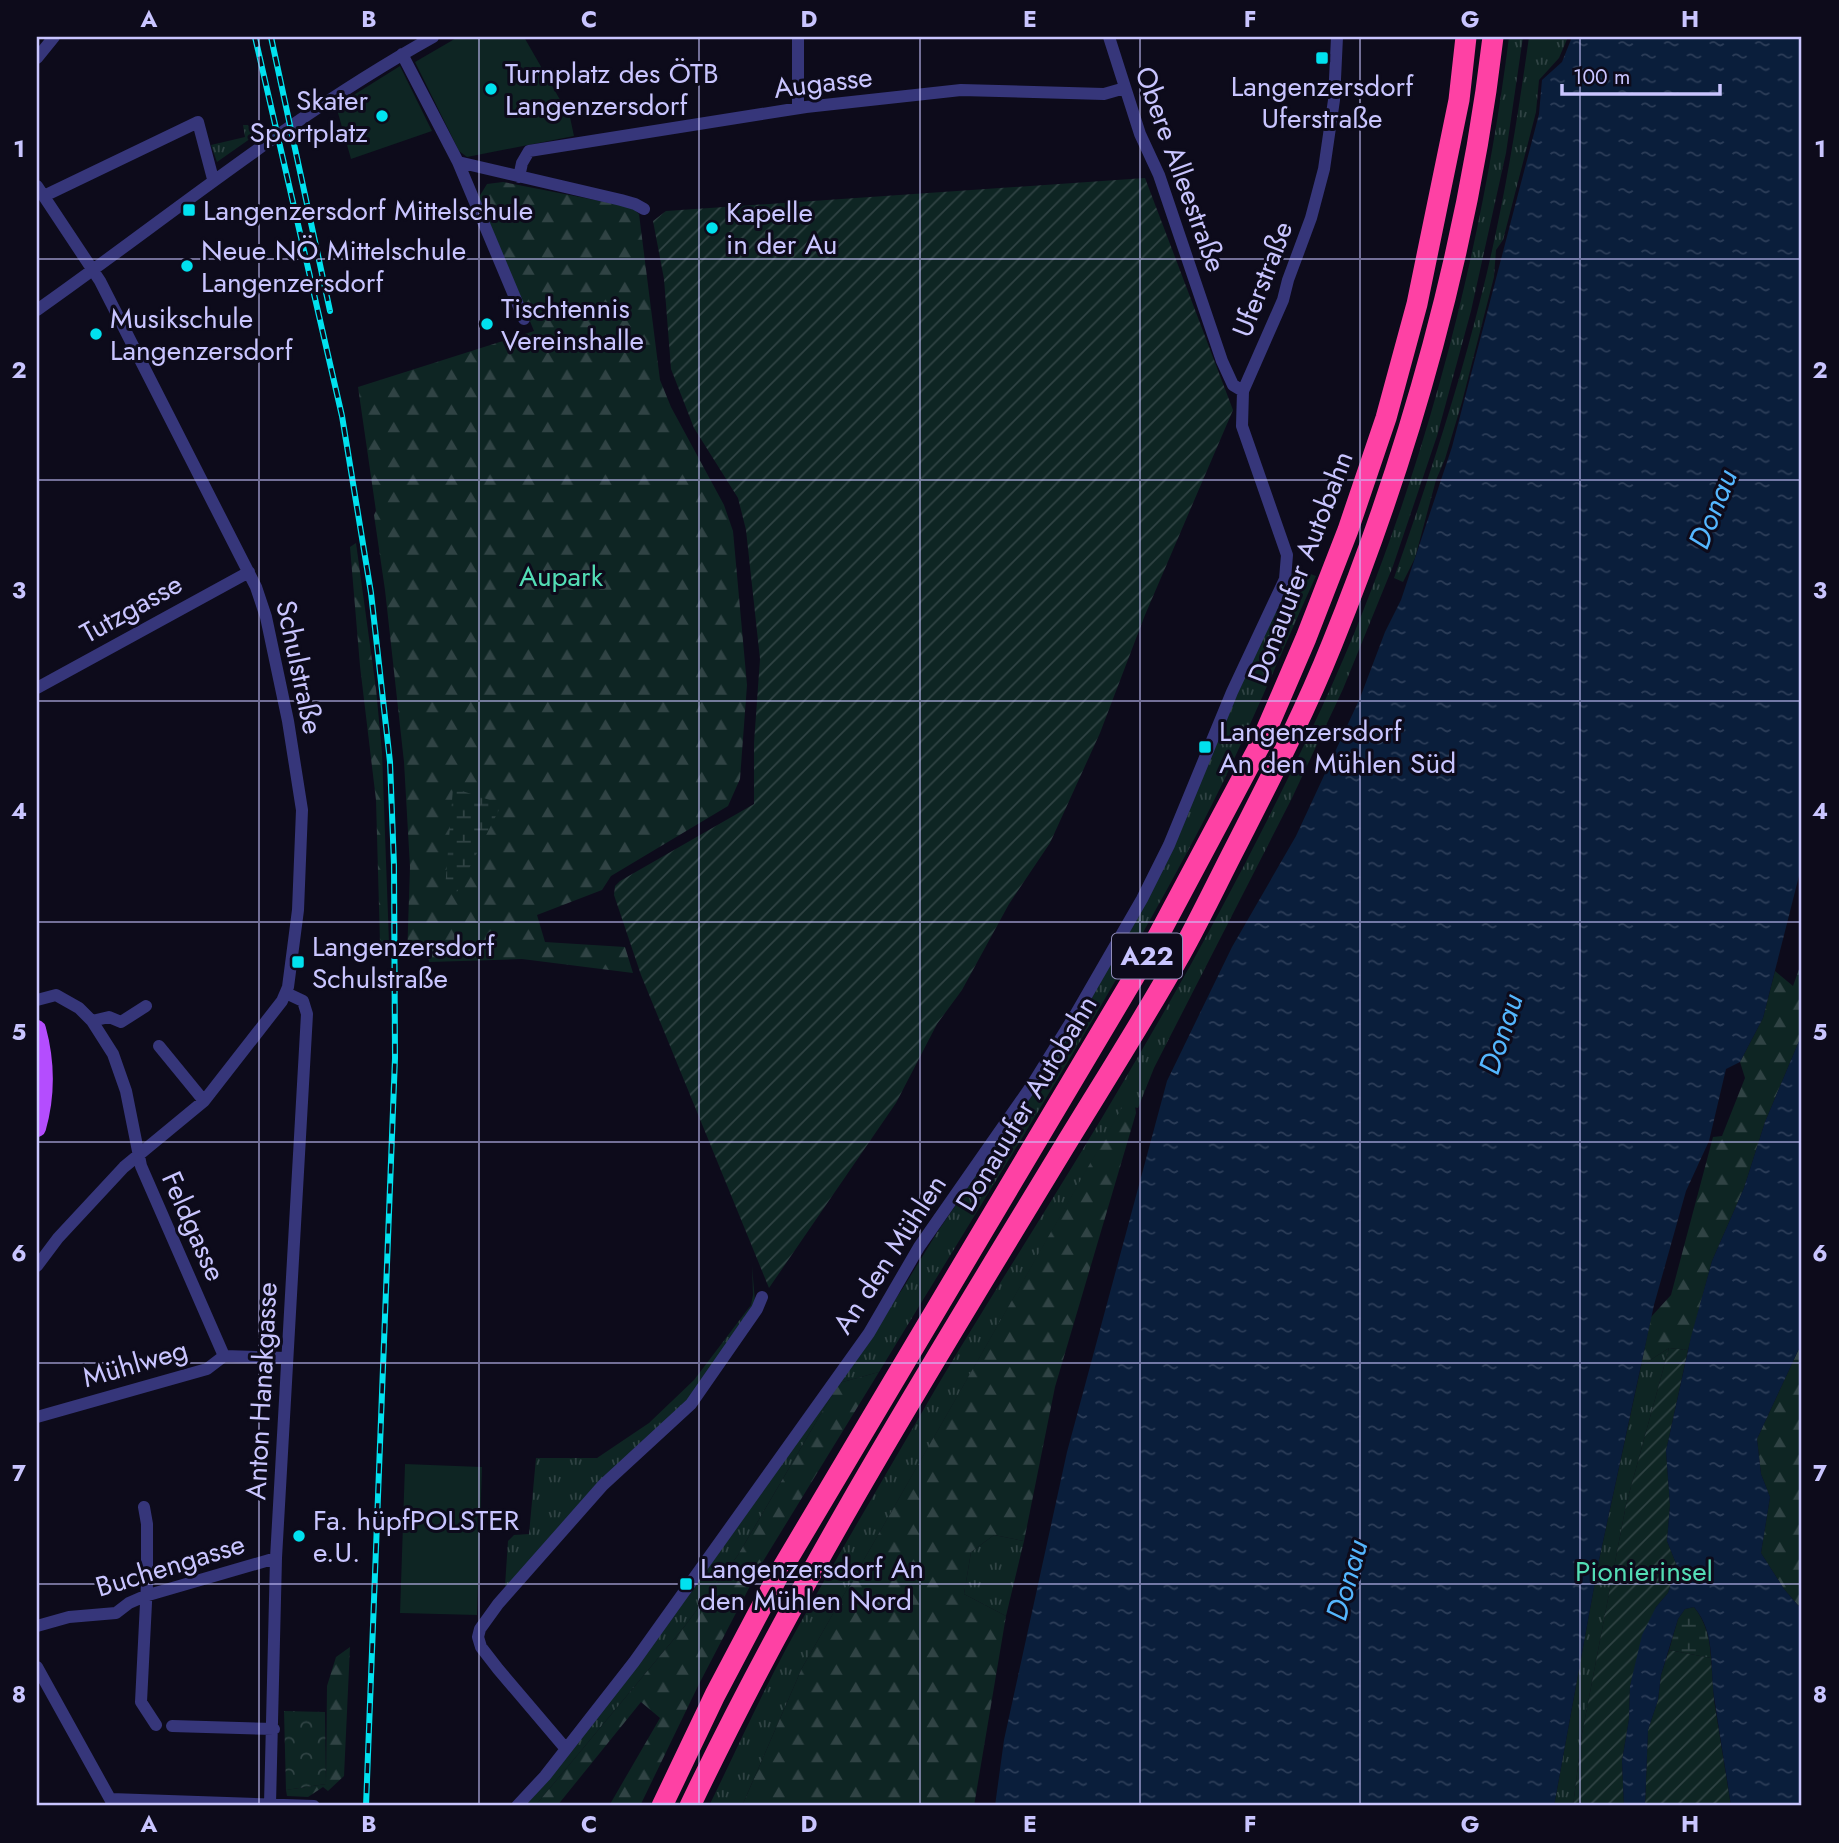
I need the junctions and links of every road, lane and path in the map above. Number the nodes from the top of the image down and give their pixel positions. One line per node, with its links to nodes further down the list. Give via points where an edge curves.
1 (54, 37): 9 (street)
2 (433, 37): 8 (street)
3 (798, 37): 11 (street)
4 (1109, 37): 10 (street, Obere Alleestraße)
5 (1337, 37): 20 (street, Uferstraße, via 1324,169 1283,300)
6 (1466, 37): 51 (highway, Donauufer Autobahn / A22, via 1459,100 1417,304 1386,418 1343,542 1260,745 1156,940 780,1572)
7 (1493, 37): 52 (highway, Donauufer Autobahn / A22, via 1484,112 1441,314 1409,429 1331,648 1181,952 805,1580)
8 (402, 54): 12 (street); 14 (street)
9 (37, 58)
10 (1125, 88): 11 (street, Augasse, via 1104,94 961,90); 20 (street, Obere Alleestraße, via 1222,361 1233,385)
11 (798, 108): 13 (street, Augasse, via 529,151)
12 (458, 163): 13 (street); 19 (street)
13 (519, 177): 16 (street)
14 (213, 179): 15 (street, via 198,122); 17 (street)
15 (40, 191): 17 (street, Schulstraße)
16 (643, 209)
17 (93, 270): 18 (street); 22 (street, Schulstraße)
18 (37, 310)
19 (524, 319)
20 (1244, 391): 21 (street, Uferstraße, via 1241,426)
21 (1281, 532): 46 (street, An den Mühlen, via 1287,555 1281,591 1232,692 1169,845 1080,1006 996,1140 927,1236 869,1333 650,1640)
22 (249, 572): 23 (street, Tutzgasse); 24 (street, Schulstraße, via 266,617 302,810 298,910)
23 (37, 688)
24 (286, 993): 30 (street, Schulstraße); 36 (street, Anton Hanakgasse, via 303,1001 307,1014)
25 (37, 1000): 27 (street, Feldgasse, via 56,995)
26 (146, 1006): 27 (street, via 121,1022 109,1017)
27 (92, 1021): 32 (street, Feldgasse, via 119,1066)
28 (37, 1029): 31 (main road, via 44,1073)
29 (159, 1046): 30 (street)
30 (204, 1101): 32 (street, Schulstraße)
31 (37, 1128)
32 (138, 1155): 33 (street, Schulstraße); 35 (street, Feldgasse)
33 (37, 1266)
34 (762, 1297): 46 (street, via 691,1404 603,1485 480,1629 481,1647)
35 (224, 1356): 36 (street, Mühlweg); 37 (street, Mühlweg, via 207,1369)
36 (286, 1359): 39 (street, Anton Hanakgasse)
37 (37, 1417)
38 (144, 1507): 40 (street)
39 (276, 1558): 40 (street, Buchengasse); 45 (street, Anton Hanakgasse)
40 (145, 1596): 41 (street, Buchengasse, via 116,1613 69,1617); 43 (street, via 141,1702)
41 (37, 1626)
42 (39, 1674): 47 (street)
43 (156, 1725)
44 (172, 1726): 45 (street)
45 (274, 1730): 48 (street, Anton Hanakgasse)
46 (566, 1749): 50 (street, An den Mühlen)
47 (113, 1803): 48 (street)
48 (270, 1804): 49 (street)
49 (314, 1806)
50 (517, 1806)
51 (662, 1806)
52 (690, 1806)

